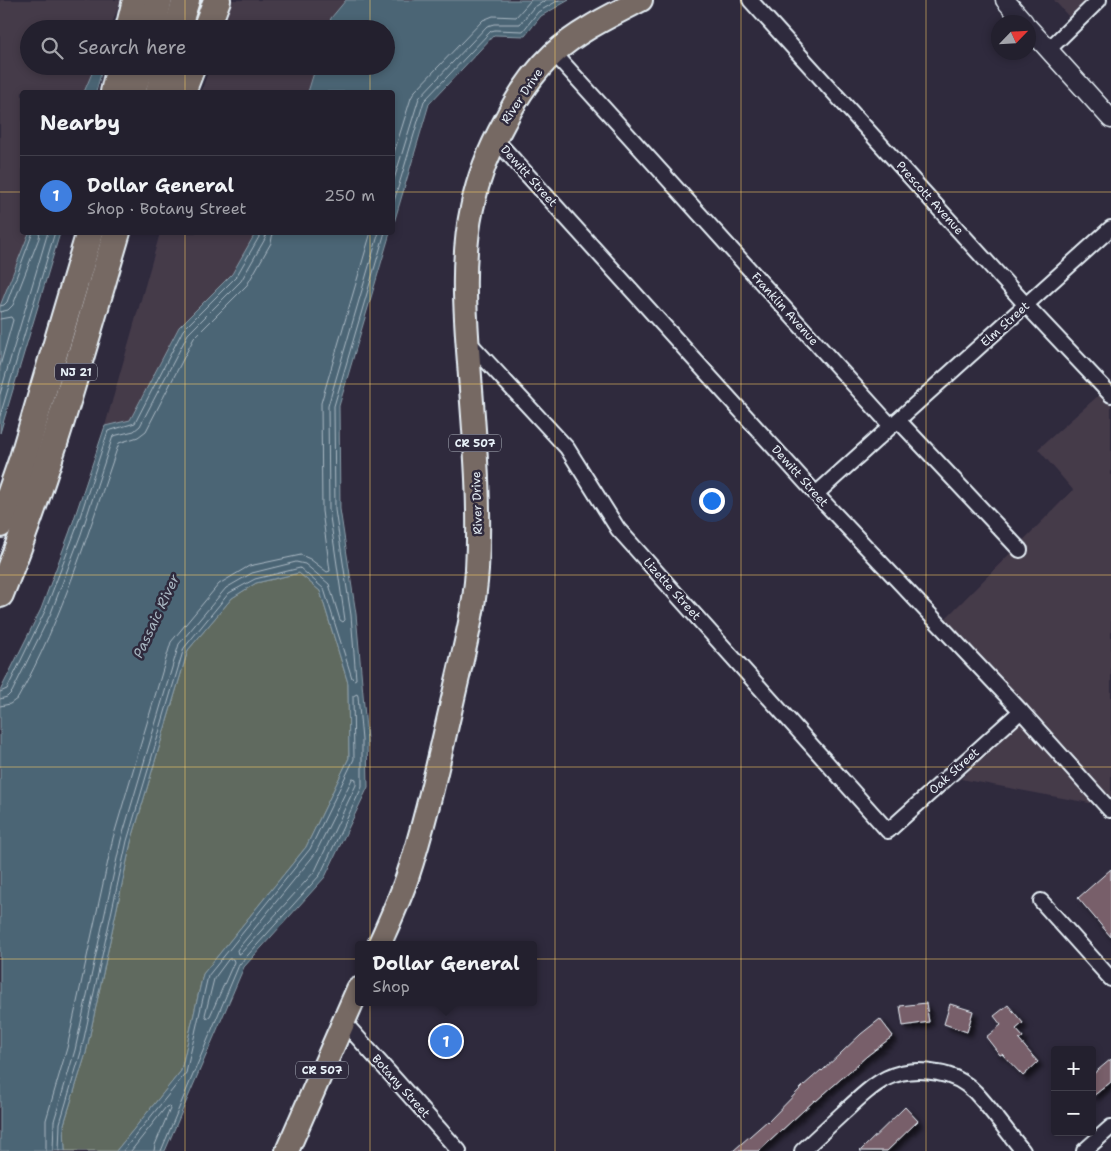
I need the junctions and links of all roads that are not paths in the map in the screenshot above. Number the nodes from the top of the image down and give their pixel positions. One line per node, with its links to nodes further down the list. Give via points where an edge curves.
1 (136, 0): 10 (highway)
2 (159, 0): 11 (highway)
3 (186, 0): 12 (highway)
4 (217, 0): 13 (highway)
5 (641, 0): 16 (main road, River Drive / CR 507, via 581,33)
6 (750, 0): 32 (street, Prescott Avenue)
7 (1005, 0): 9 (street)
8 (1099, 0): 15 (street)
9 (1018, 15)
10 (131, 20)
11 (153, 20)
12 (180, 20)
13 (209, 20)
14 (1036, 37): 15 (street)
15 (1048, 50): 25 (street)
16 (554, 53): 26 (main road, River Drive / CR 507, via 532,76); 35 (street, Franklin Avenue)
17 (118, 75): 21 (highway)
18 (137, 75): 22 (highway)
19 (163, 75): 23 (highway)
20 (189, 75): 24 (highway)
21 (114, 90)
22 (133, 90)
23 (159, 90)
24 (183, 90)
25 (1111, 119)
26 (495, 139): 33 (main road, River Drive / CR 507, via 472,208 466,248); 36 (street, Dewitt Street)
27 (1111, 228): 32 (street, Elm Street)
28 (76, 235): 38 (highway, via 35,381)
29 (89, 235): 38 (highway, NJ 21)
30 (116, 235): 37 (highway, NJ 21)
31 (131, 235): 37 (highway, via 80,399)
32 (1026, 305): 34 (street, Prescott Avenue); 35 (street, Elm Street)
33 (467, 340): 43 (street, Lizette Street, via 567,448 618,529); 45 (main road, River Drive / CR 507, via 477,501 475,593 420,836 407,880)
34 (1111, 395)
35 (894, 423): 36 (street, Elm Street); 39 (street, Franklin Avenue)
36 (816, 494): 41 (street, Dewitt Street)
37 (32, 511): 40 (highway, NJ 21)
38 (4, 513)
39 (1020, 550)
40 (0, 594)
41 (1020, 711): 42 (street, Dewitt Street); 43 (street, Oak Street)
42 (1110, 810)
43 (888, 831)
44 (1040, 901): 46 (street)
45 (381, 941)
46 (1111, 979)
47 (355, 996): 48 (main road, CR 507)
48 (344, 1021): 50 (main road, CR 507); 51 (street, Botany Street)
49 (1111, 1127): 54 (street)
50 (287, 1151)
51 (459, 1151)
52 (802, 1151): 53 (street, via 873,1085 906,1071 926,1070 945,1074 974,1091)
53 (1023, 1151)
54 (1084, 1151)

